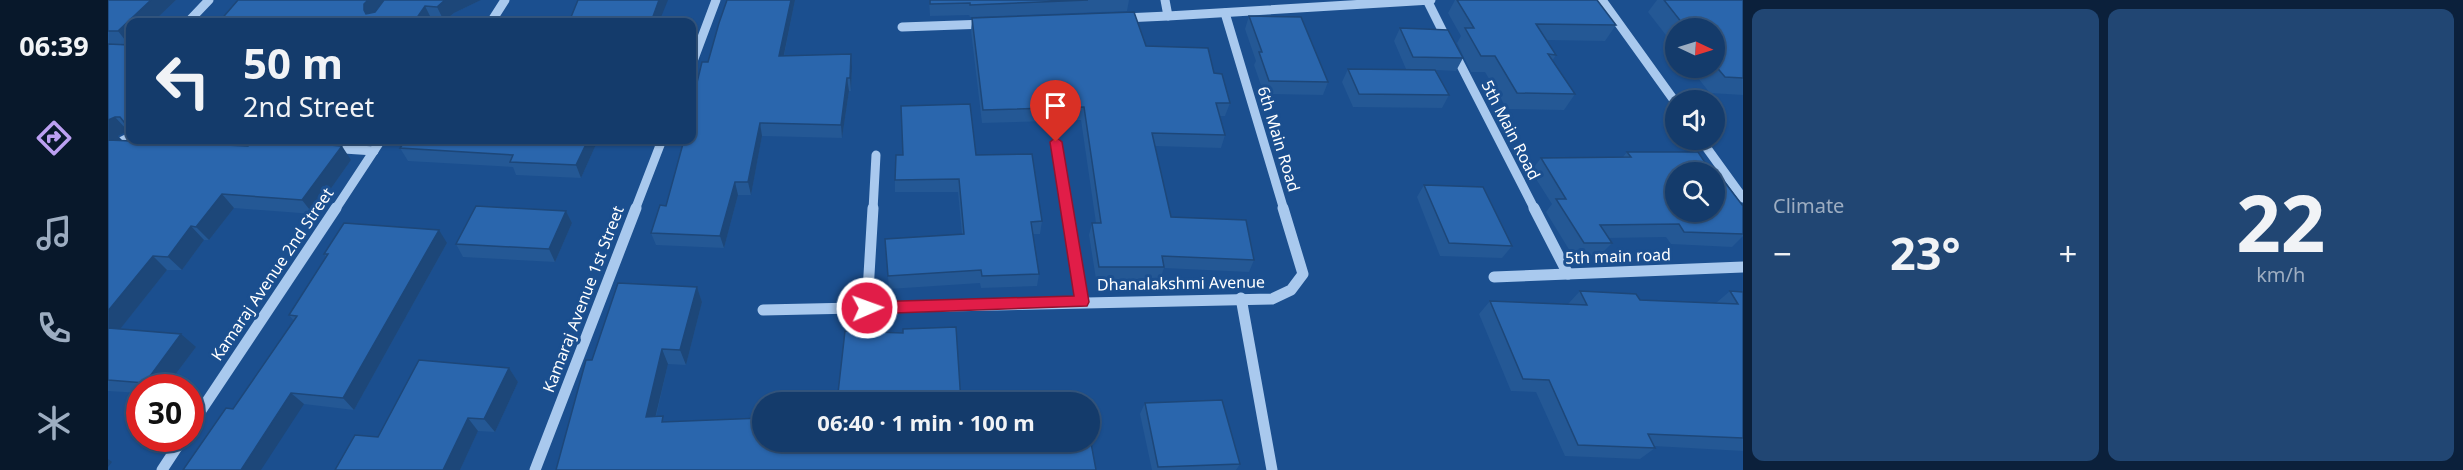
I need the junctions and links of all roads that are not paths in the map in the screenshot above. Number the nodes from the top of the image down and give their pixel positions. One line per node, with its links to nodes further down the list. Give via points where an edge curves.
1 (208, 0): 10 (street)
2 (505, 0): 11 (street)
3 (716, 0): 15 (street)
4 (1165, 0): 9 (street)
5 (1429, 0): 7 (street); 31 (street, 5th Main Road)
6 (1602, 0): 16 (street)
7 (1322, 3): 8 (street)
8 (1225, 13): 9 (street); 30 (street, 6th Main Road)
9 (1168, 16): 12 (street)
10 (192, 18)
11 (494, 18)
12 (1110, 19)
13 (995, 23): 14 (street)
14 (902, 27)
15 (696, 53)
16 (1666, 90)
17 (126, 140): 24 (street)
18 (1056, 142): 34 (street)
19 (263, 144): 22 (street)
20 (378, 144): 26 (street, Kamaraj Avenue 2nd Street)
21 (660, 144): 40 (street, Kamaraj Avenue 1st Street)
22 (280, 145)
23 (315, 147): 26 (street)
24 (108, 148)
25 (1708, 150): 28 (street)
26 (374, 151): 37 (street, Kamaraj Avenue 2nd Street)
27 (876, 154): 35 (street)
28 (1743, 198)
29 (1743, 267): 31 (street, 5th main road)
30 (1304, 274): 33 (street, Dhanalakshmi Avenue, via 1291,290 1272,298)
31 (1568, 274): 32 (street, 5th main road)
32 (1494, 277)
33 (1241, 298): 34 (street, Dhanalakshmi Avenue); 41 (street)
34 (1082, 302): 35 (street, Dhanalakshmi Avenue)
35 (867, 308): 36 (street, Dhanalakshmi Avenue)
36 (763, 310)
37 (204, 406)
38 (174, 452): 39 (street)
39 (162, 470)
40 (535, 470)
41 (1272, 470)

